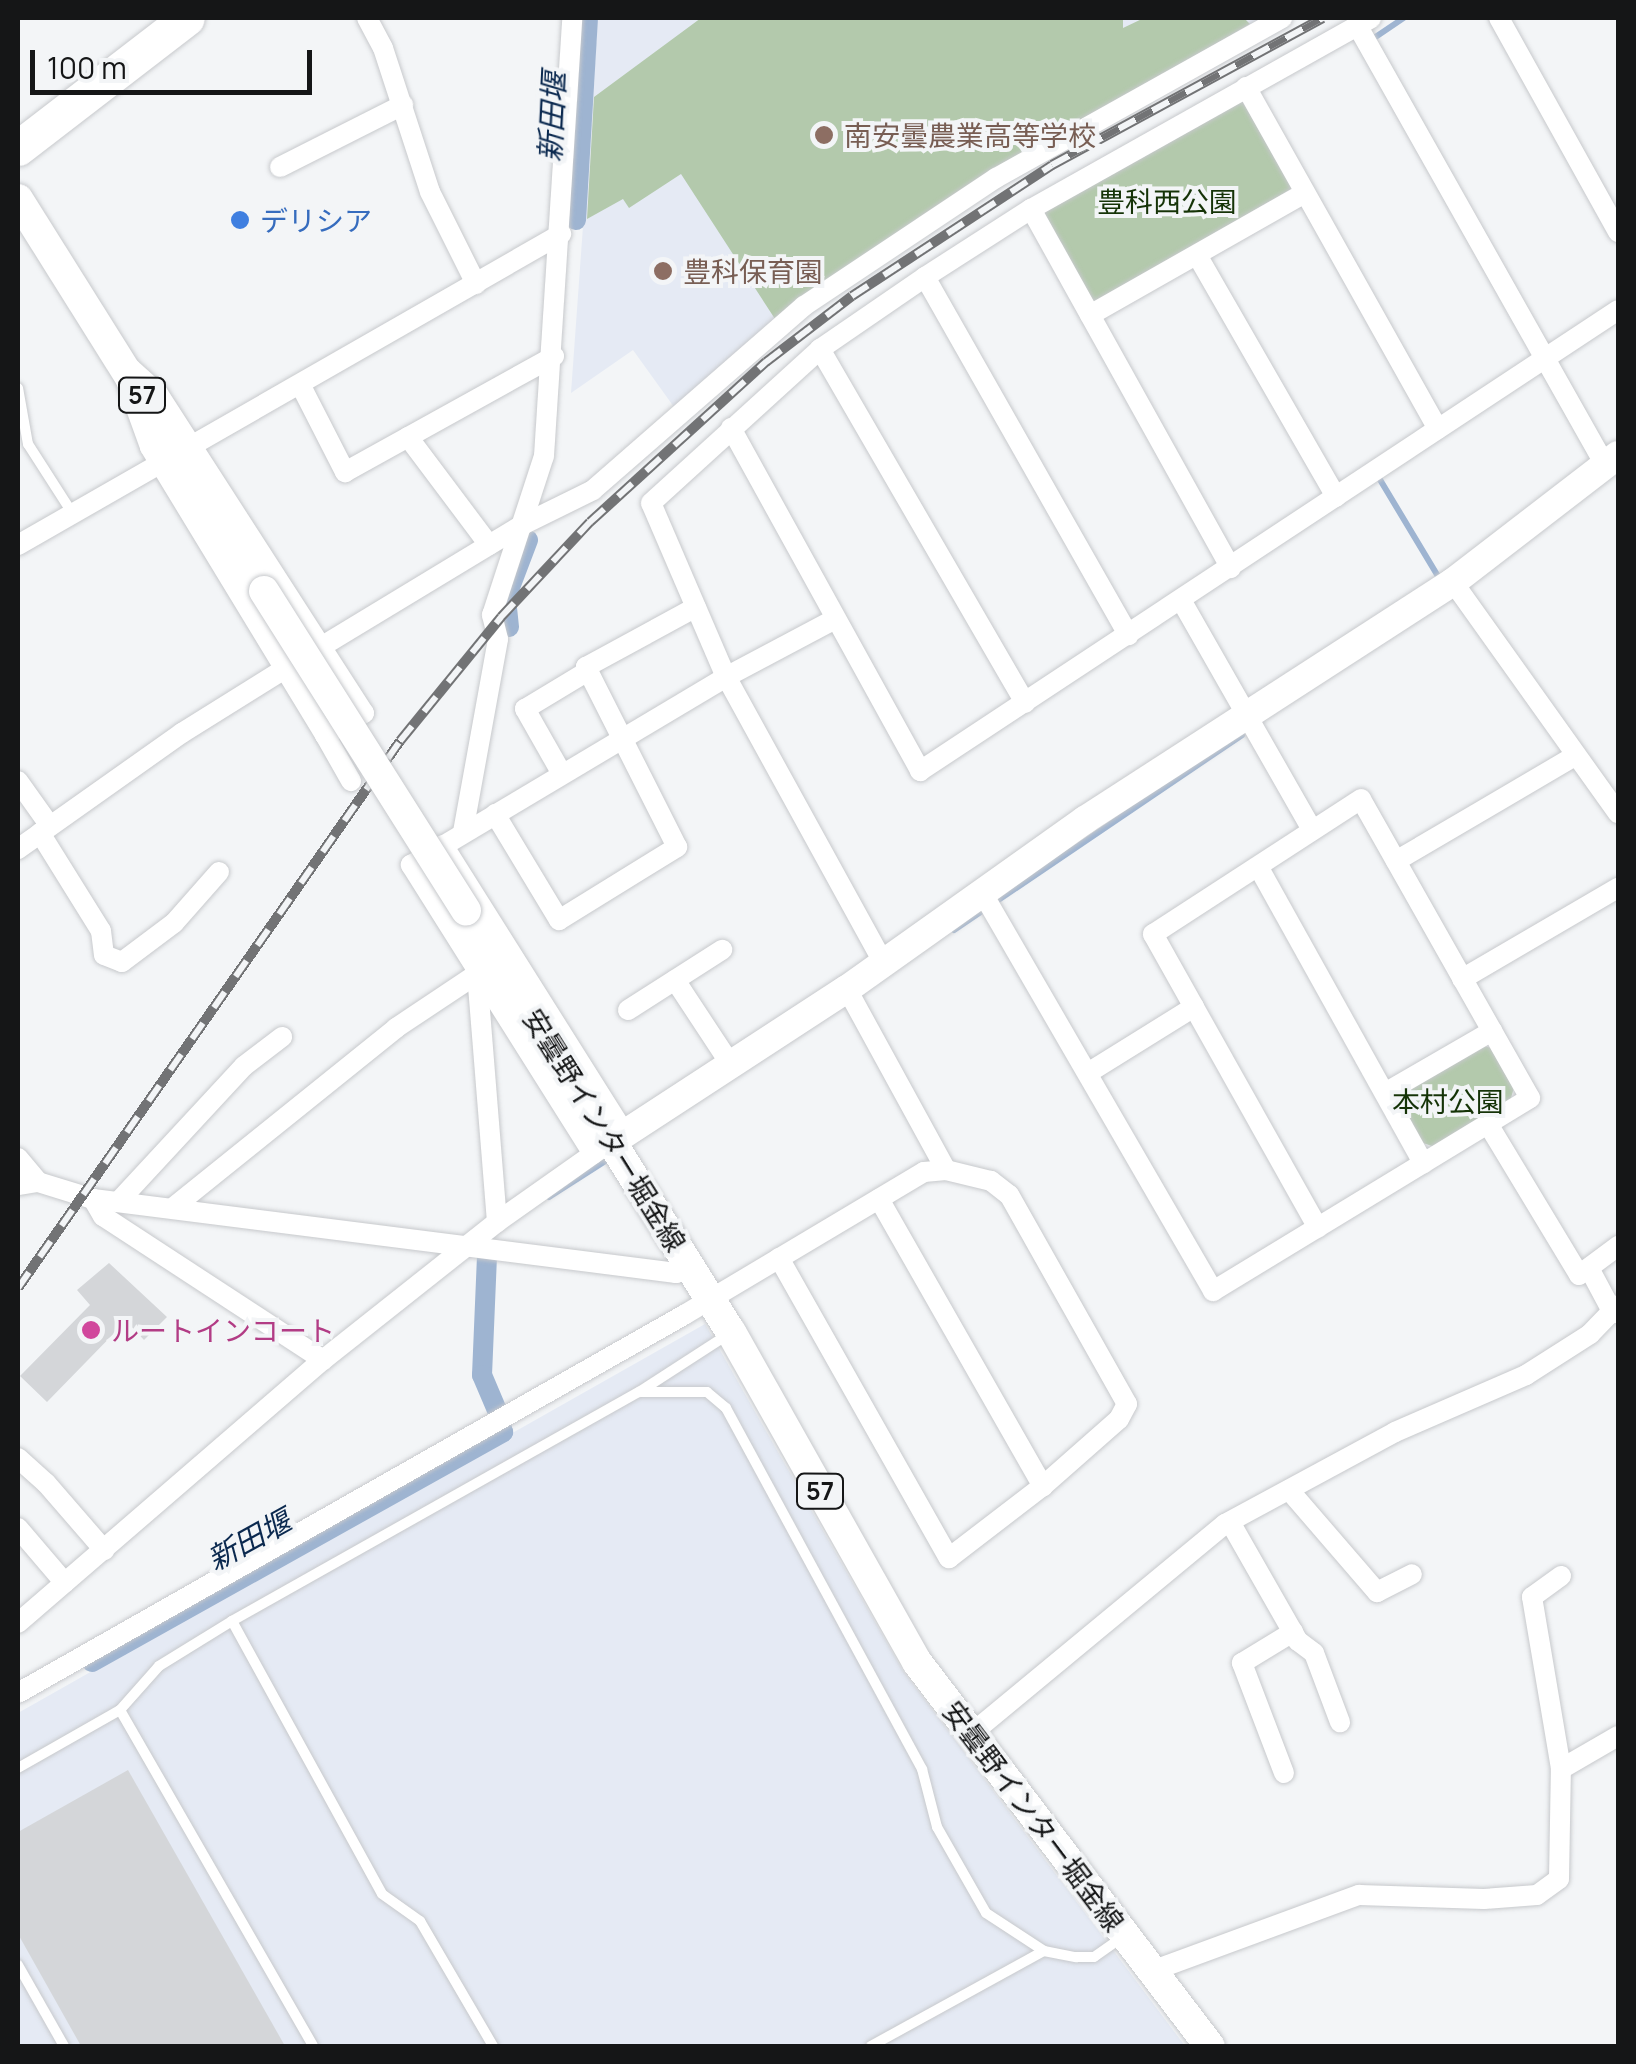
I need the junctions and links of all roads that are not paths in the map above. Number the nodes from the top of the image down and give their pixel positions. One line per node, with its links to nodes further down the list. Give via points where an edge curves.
1 (187, 18): 9 (highway)
2 (366, 18): 8 (street)
3 (572, 18): 15 (street)
4 (1499, 18): 14 (street)
5 (1268, 21): 33 (street, via 996,178 804,306 593,490)
6 (1364, 22): 7 (street); 23 (street)
7 (1246, 87): 11 (street); 13 (street)
8 (403, 105): 10 (street); 18 (street, via 430,192)
9 (18, 148)
10 (280, 167)
11 (1305, 193): 16 (street); 27 (street)
12 (18, 200): 29 (main road, 安曇野インター堀金線 / 57)
13 (1031, 209): 17 (street); 20 (street)
14 (1618, 232)
15 (561, 234): 18 (street); 22 (street)
16 (1197, 255): 20 (street); 31 (street)
17 (925, 277): 21 (street); 41 (street)
18 (476, 284): 24 (street)
19 (1618, 310): 23 (street)
20 (1090, 315): 36 (street)
21 (820, 350): 26 (street); 46 (street)
22 (554, 356): 28 (street); 33 (street, via 544,456)
23 (1542, 361): 27 (street); 30 (street)
24 (301, 386): 28 (street, via 345,472); 29 (street)
25 (18, 388): 32 (lane, via 28,444)
26 (731, 428): 39 (street, via 651,503); 40 (street)
27 (1438, 430): 31 (street)
28 (408, 437): 35 (street)
29 (178, 456): 32 (street); 42 (street); 43 (street); 80 (main road, 安曇野インター堀金線 / 57, bridge)
30 (1612, 460): 37 (street)
31 (1336, 497): 36 (street)
32 (73, 514): 34 (street)
33 (522, 525): 35 (street); 58 (street, via 492,616 498,639)
34 (18, 544)
35 (489, 544): 42 (street)
36 (1231, 568): 38 (street)
37 (1453, 582): 47 (street); 50 (street)
38 (1181, 600): 41 (street); 47 (street)
39 (696, 606): 44 (street); 45 (street)
40 (834, 619): 45 (street); 46 (street, via 920,771)
41 (1128, 635): 46 (street)
42 (322, 646): 43 (street); 48 (street, via 364,713)
43 (286, 668): 48 (street); 56 (street)
44 (588, 671): 49 (street); 51 (street, via 526,709)
45 (726, 677): 49 (street); 67 (street)
46 (1024, 703)
47 (1247, 715): 57 (street); 65 (street)
48 (325, 735): 53 (street)
49 (621, 739): 51 (street); 54 (street, via 677,847 560,920)
50 (1575, 756): 55 (street); 61 (street)
51 (562, 774): 54 (street)
52 (18, 781): 56 (street)
53 (352, 781)
54 (495, 814): 58 (street)
55 (1618, 814)
56 (45, 829): 60 (street); 63 (street, via 102,931 104,955 122,962 174,923)
57 (1312, 830): 61 (street, via 1362,799); 62 (street)
58 (462, 832): 59 (street)
59 (443, 845): 68 (street, via 411,866); 80 (street)
60 (18, 849)
61 (1396, 861): 69 (street)
62 (1259, 868): 72 (street, via 1153,934); 78 (street)
63 (219, 872)
64 (1618, 888): 69 (street)
65 (983, 894): 67 (street); 77 (street)
66 (722, 950): 70 (street)
67 (883, 962): 71 (street)
68 (477, 974): 80 (street); 88 (street, via 396,1028); 89 (street)
69 (1462, 979): 74 (street)
70 (675, 980): 73 (street); 76 (street)
71 (847, 989): 76 (street); 83 (street)
72 (1194, 1008): 77 (street); 90 (street)
73 (628, 1010)
74 (1492, 1031): 78 (street); 79 (street, via 1530,1098)
75 (282, 1037): 87 (street, via 244,1066)
76 (731, 1066): 80 (street)
77 (1088, 1074): 90 (street, via 1213,1291)
78 (1385, 1092): 82 (street)
79 (1488, 1124): 82 (street); 95 (street, via 1578,1275)
80 (610, 1143): 89 (street); 94 (main road, 安曇野インター堀金線 / 57)
81 (18, 1158): 84 (street)
82 (1423, 1163): 90 (street)
83 (946, 1170): 86 (street, via 924,1172); 102 (street, via 991,1181 1009,1195 1127,1404 1120,1418)
84 (28, 1183): 85 (street)
85 (93, 1199): 87 (street); 99 (street, via 103,1216)
86 (879, 1199): 93 (street); 102 (street)
87 (120, 1200): 88 (street)
88 (175, 1206): 91 (street)
89 (496, 1222): 91 (street)
90 (1318, 1228)
91 (465, 1244): 94 (street, via 676,1273); 99 (street)
92 (1618, 1246): 95 (street)
93 (778, 1258): 96 (street); 102 (street, via 950,1558)
94 (690, 1266): 96 (main road, 安曇野インター堀金線 / 57)
95 (1590, 1270): 97 (street)
96 (709, 1297): 98 (main road, 安曇野インター堀金線 / 57); 113 (street)
97 (1616, 1309): 103 (street, via 1526,1375 1395,1432)
98 (730, 1332): 100 (lane); 116 (main road, 安曇野インター堀金線 / 57, via 917,1662)
99 (323, 1360): 106 (street)
100 (639, 1392): 110 (lane); 122 (lane, via 707,1392 726,1408 922,1768 937,1827 986,1913)
101 (18, 1458): 106 (street)
102 (1043, 1486)
103 (1288, 1490): 104 (street); 107 (street, via 1377,1592)
104 (1230, 1522): 112 (street); 116 (street)
105 (18, 1528): 109 (street)
106 (104, 1550): 109 (street)
107 (1412, 1574)
108 (1561, 1576): 119 (street, via 1532,1597)
109 (65, 1583): 111 (street)
110 (232, 1621): 114 (lane, via 159,1666); 127 (lane, via 382,1894 420,1922)
111 (18, 1623)
112 (1292, 1632): 115 (street, via 1314,1652); 120 (street, via 1242,1663)
113 (18, 1693)
114 (120, 1710): 118 (lane); 126 (lane)
115 (1340, 1722)
116 (971, 1734): 121 (main road, 安曇野インター堀金線 / 57)
117 (1618, 1736): 119 (street)
118 (18, 1768)
119 (1561, 1769): 124 (street, via 1559,1879 1537,1896 1359,1895)
120 (1284, 1773)
121 (1125, 1936): 122 (lane, via 1094,1957); 124 (main road, 安曇野インター堀金線 / 57)
122 (1044, 1951): 128 (lane)
123 (18, 1965): 125 (lane)
124 (1152, 1971): 129 (main road, 安曇野インター堀金線 / 57)
125 (64, 2046)
126 (313, 2046)
127 (493, 2046)
128 (871, 2046)
129 (1210, 2046)

